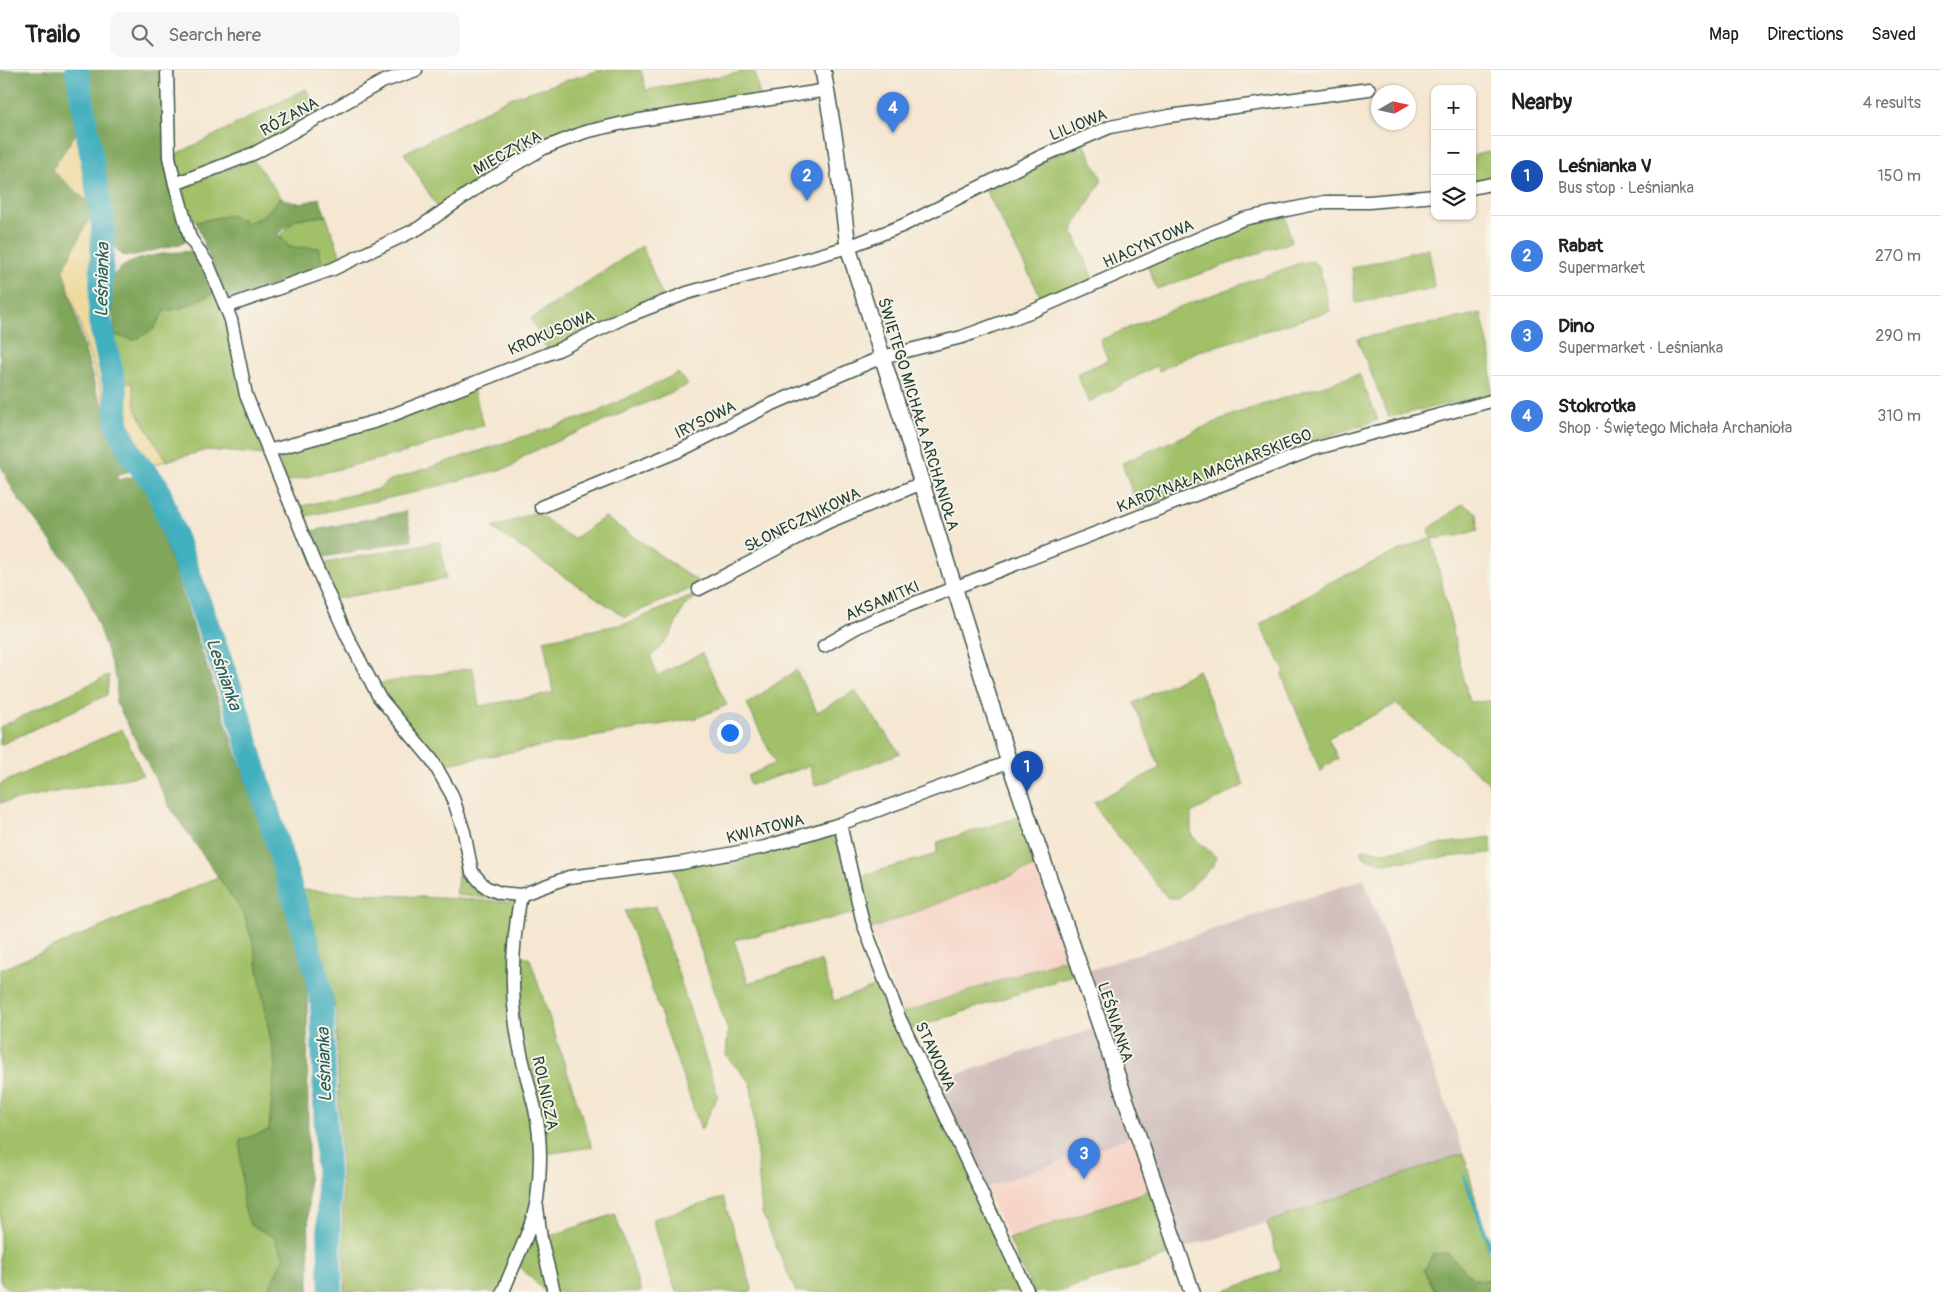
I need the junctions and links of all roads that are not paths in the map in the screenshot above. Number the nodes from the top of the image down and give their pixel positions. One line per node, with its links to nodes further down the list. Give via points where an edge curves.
1 (167, 70): 6 (street, via 169,157)
2 (416, 70): 6 (street, RÓŻANA, via 382,82 255,153)
3 (823, 70): 5 (street, ŚWIĘTEGO MICHAŁA ARCHANIOŁA)
4 (1369, 88): 10 (street, LILIOWA, via 1110,127 904,225)
5 (827, 90): 10 (street, ŚWIĘTEGO MICHAŁA ARCHANIOŁA); 11 (street, MIECZYKA, via 585,132 544,148 485,182 419,228 333,269)
6 (175, 184): 11 (street, via 190,238 208,264)
7 (1491, 184): 8 (street)
8 (1476, 187)
9 (1431, 196): 12 (street, HIACYNTOWA, via 1325,202 1243,219 1036,310 962,337)
10 (848, 247): 12 (street, ŚWIĘTEGO MICHAŁA ARCHANIOŁA); 14 (street, KROKUSOWA, via 687,293 624,317 558,350 377,421)
11 (226, 307): 14 (street, via 232,320 246,395)
12 (882, 357): 15 (street, ŚWIĘTEGO MICHAŁA ARCHANIOŁA); 16 (street, IRYSOWA, via 770,405 681,450)
13 (1491, 401): 17 (street, KARDYNAŁA MACHARSKIEGO, via 1314,449)
14 (268, 451): 22 (street, via 321,579 368,677 379,697 432,760 452,795 472,872 485,887 500,893)
15 (922, 484): 17 (street, ŚWIĘTEGO MICHAŁA ARCHANIOŁA); 18 (street, SŁONECZNIKOWA, via 828,522)
16 (541, 507)
17 (954, 587): 19 (street, AKSAMITKI, via 859,626); 20 (street, ŚWIĘTEGO MICHAŁA ARCHANIOŁA)
18 (699, 589)
19 (824, 646)
20 (1009, 762): 21 (street, KWIATOWA); 27 (street, LEŚNIANKA)
21 (840, 824): 22 (street, KWIATOWA, via 736,853 569,877); 26 (street, STAWOWA, via 863,923 899,1017)
22 (521, 895): 23 (street, ROLNICZA, via 516,924 514,994 518,1038 538,1127)
23 (537, 1199): 24 (street, ROLNICZA); 25 (street, via 541,1239)
24 (503, 1292)
25 (554, 1292)
26 (1028, 1292)
27 (1192, 1292)

